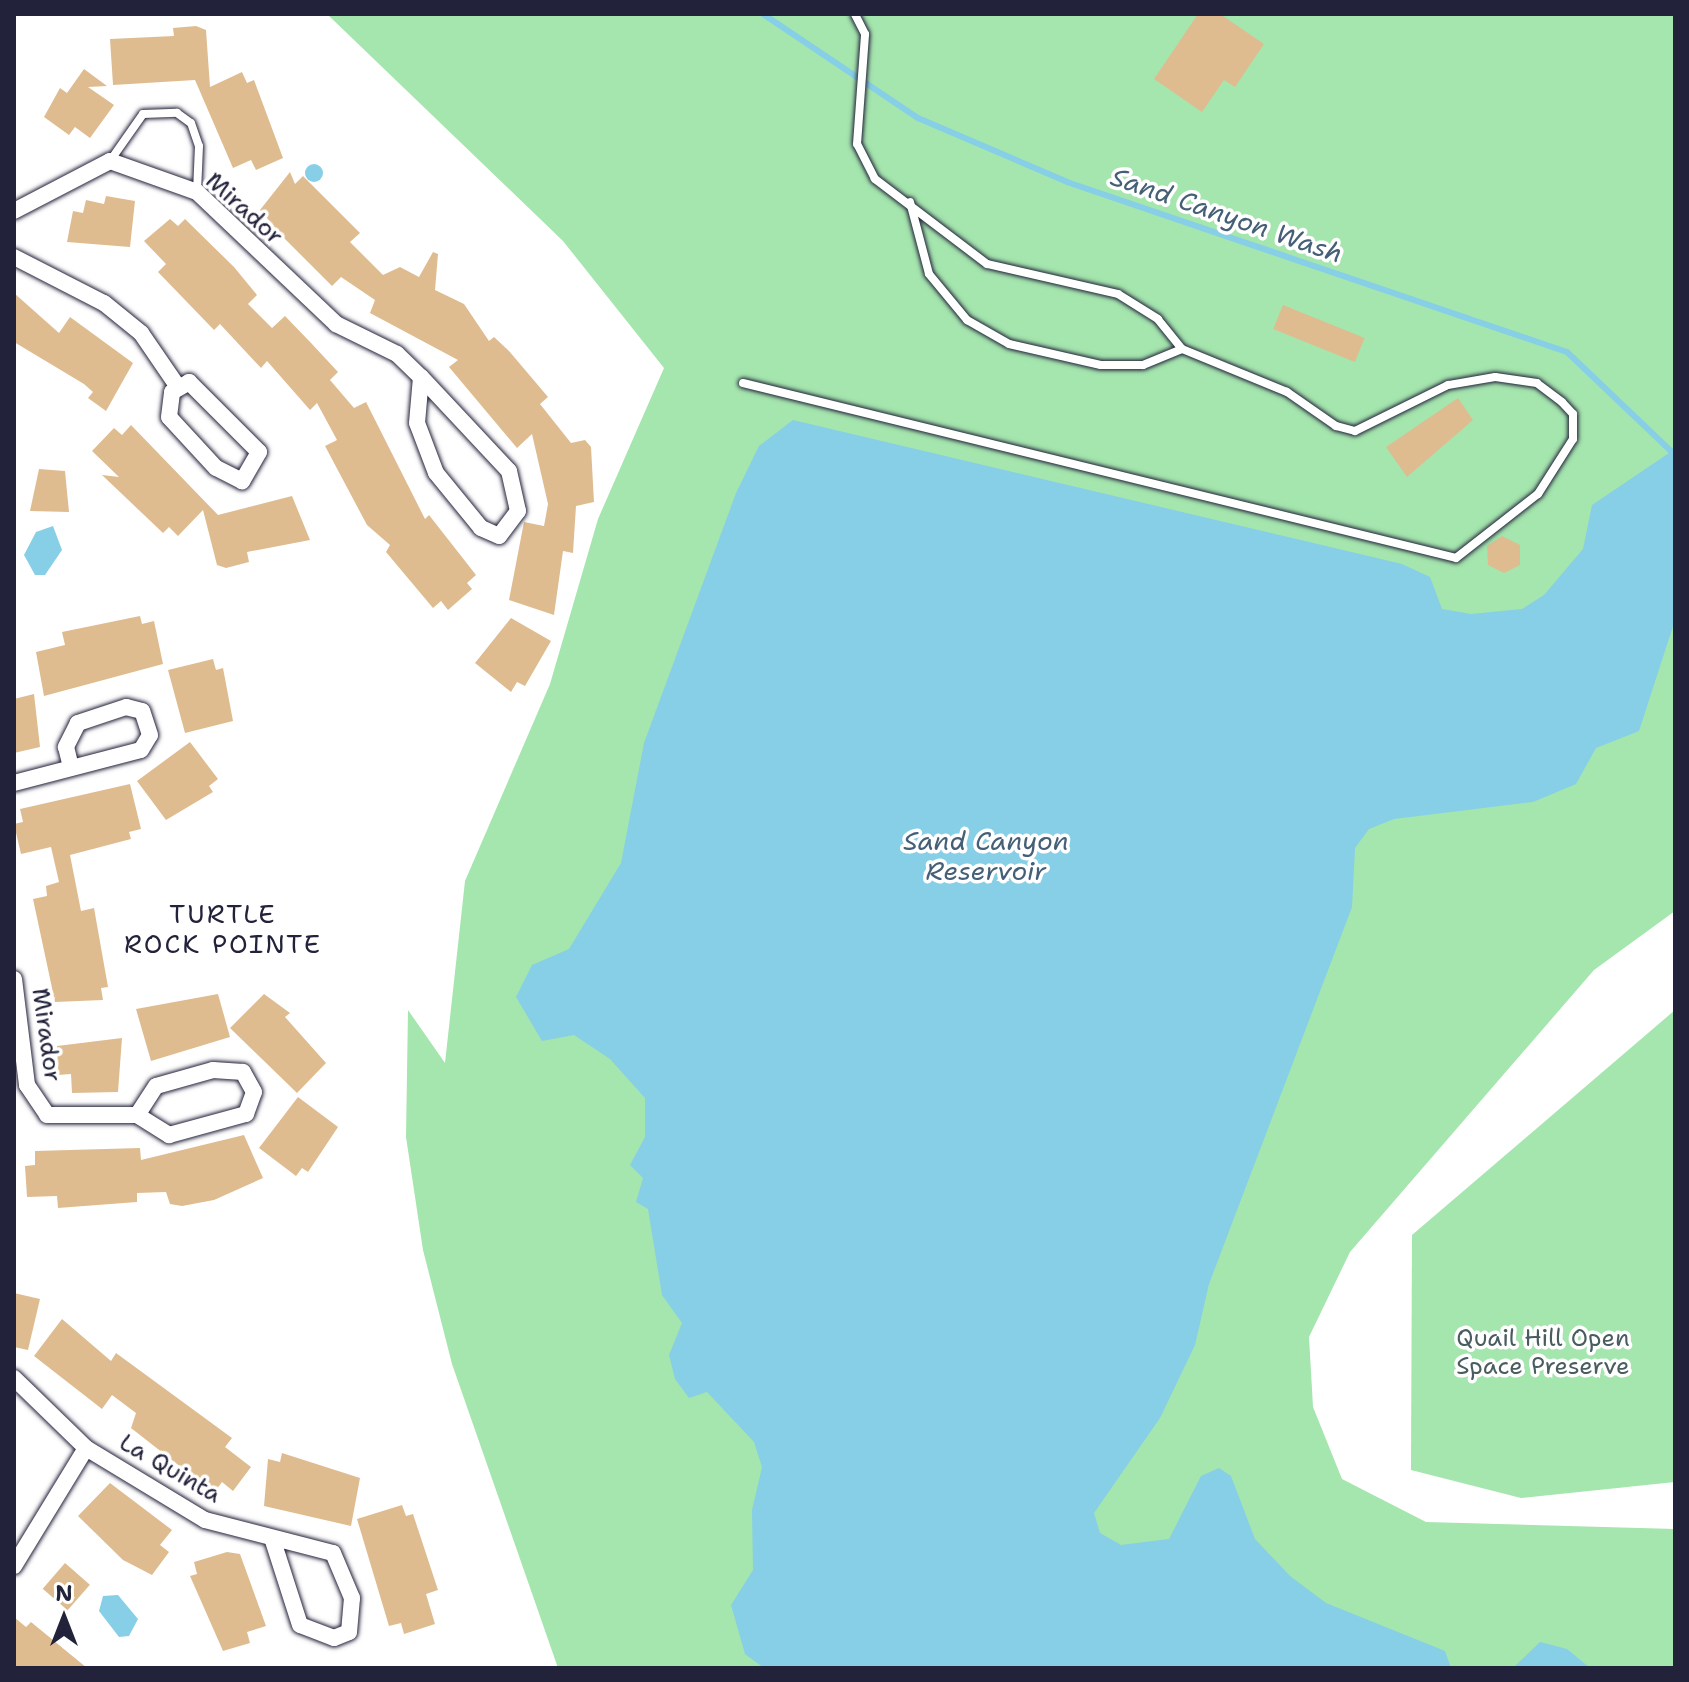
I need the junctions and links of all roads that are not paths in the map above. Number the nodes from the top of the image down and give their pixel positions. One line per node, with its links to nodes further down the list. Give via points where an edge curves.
1 (855, 14): 4 (lane, via 865,34 855,113 857,144 875,179)
2 (110, 161): 3 (street, Mirador); 3 (lane, via 143,114 177,113 191,123 199,146); 5 (street)
3 (197, 192): 8 (street, Mirador, via 325,315 397,354)
4 (910, 201): 7 (lane, via 987,264 1118,294 1158,319); 7 (lane, via 929,274 967,320 1009,344 1101,365 1143,365)
5 (14, 211)
6 (14, 257): 10 (street, via 104,303 141,333)
7 (1182, 349): 9 (lane, via 1287,392 1355,431 1448,385 1495,377 1537,383 1573,414 1573,439 1538,494 1456,558)
8 (421, 377): 8 (street, Mirador, via 417,423 436,473 481,528 499,536 518,511 517,483)
9 (743, 383)
10 (178, 387): 10 (street, via 166,404 169,417 224,475 238,482 248,477 259,452 199,387)
11 (71, 767): 11 (street, via 141,750 150,735 142,711 126,707 78,723 66,747); 12 (street)
12 (14, 783)
13 (14, 979): 14 (street, Mirador, via 31,1098 63,1119)
14 (137, 1115): 14 (street, via 169,1135 246,1114 254,1092 243,1072 213,1070 156,1086)
15 (14, 1378): 16 (street)
16 (86, 1448): 17 (street, La Quinta, via 205,1520); 18 (street, La Quinta)
17 (273, 1541): 17 (street, La Quinta, via 333,1553 352,1598 349,1632 334,1638 300,1625)
18 (14, 1566)

